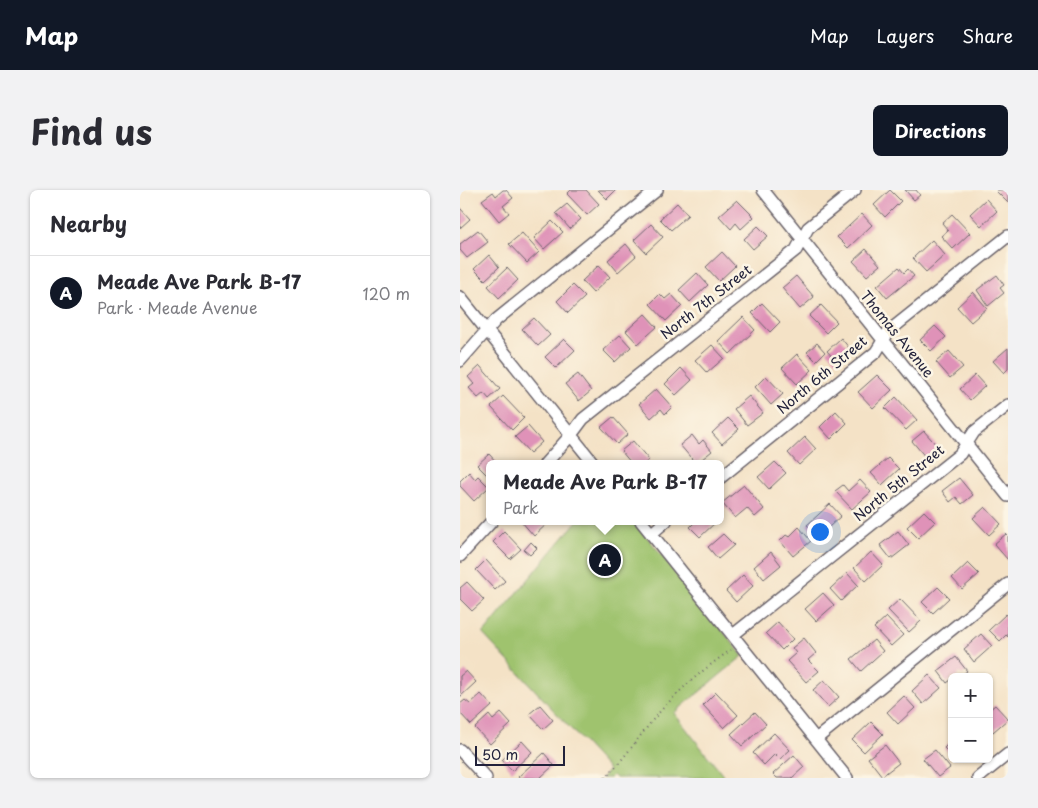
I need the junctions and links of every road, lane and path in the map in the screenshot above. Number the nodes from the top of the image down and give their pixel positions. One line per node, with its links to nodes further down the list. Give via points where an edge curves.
1 (657, 190): 7 (street, via 496,320)
2 (763, 190): 5 (street, Thomas Avenue)
3 (855, 190): 5 (street, North 7th Street, via 808,228)
4 (1008, 236): 8 (street, North 6th Street, via 889,331)
5 (802, 238): 8 (street, Thomas Avenue); 11 (street, North 7th Street, via 796,250 583,419)
6 (460, 296): 7 (street)
7 (488, 331): 9 (street); 11 (street)
8 (883, 341): 12 (street, Thomas Avenue); 15 (street, North 6th Street, via 876,352)
9 (460, 361)
10 (1008, 405): 12 (street, North 5th Street, via 974,432)
11 (571, 435): 13 (street, North 7th Street); 14 (street)
12 (966, 444): 16 (street, Thomas Avenue); 23 (street, North 5th Street, via 960,454)
13 (549, 460)
14 (591, 460)
15 (724, 475)
16 (1008, 496)
17 (488, 525): 21 (street)
18 (644, 525): 20 (street)
19 (661, 525): 20 (street)
20 (651, 534): 23 (street)
21 (460, 556)
22 (1008, 584): 25 (street)
23 (733, 635): 25 (street)
24 (730, 650): 29 (path, via 687,684)
25 (816, 739): 30 (street)
26 (460, 751): 28 (street)
27 (1008, 754): 31 (street)
28 (486, 778)
29 (604, 778)
30 (847, 778)
31 (978, 778)

